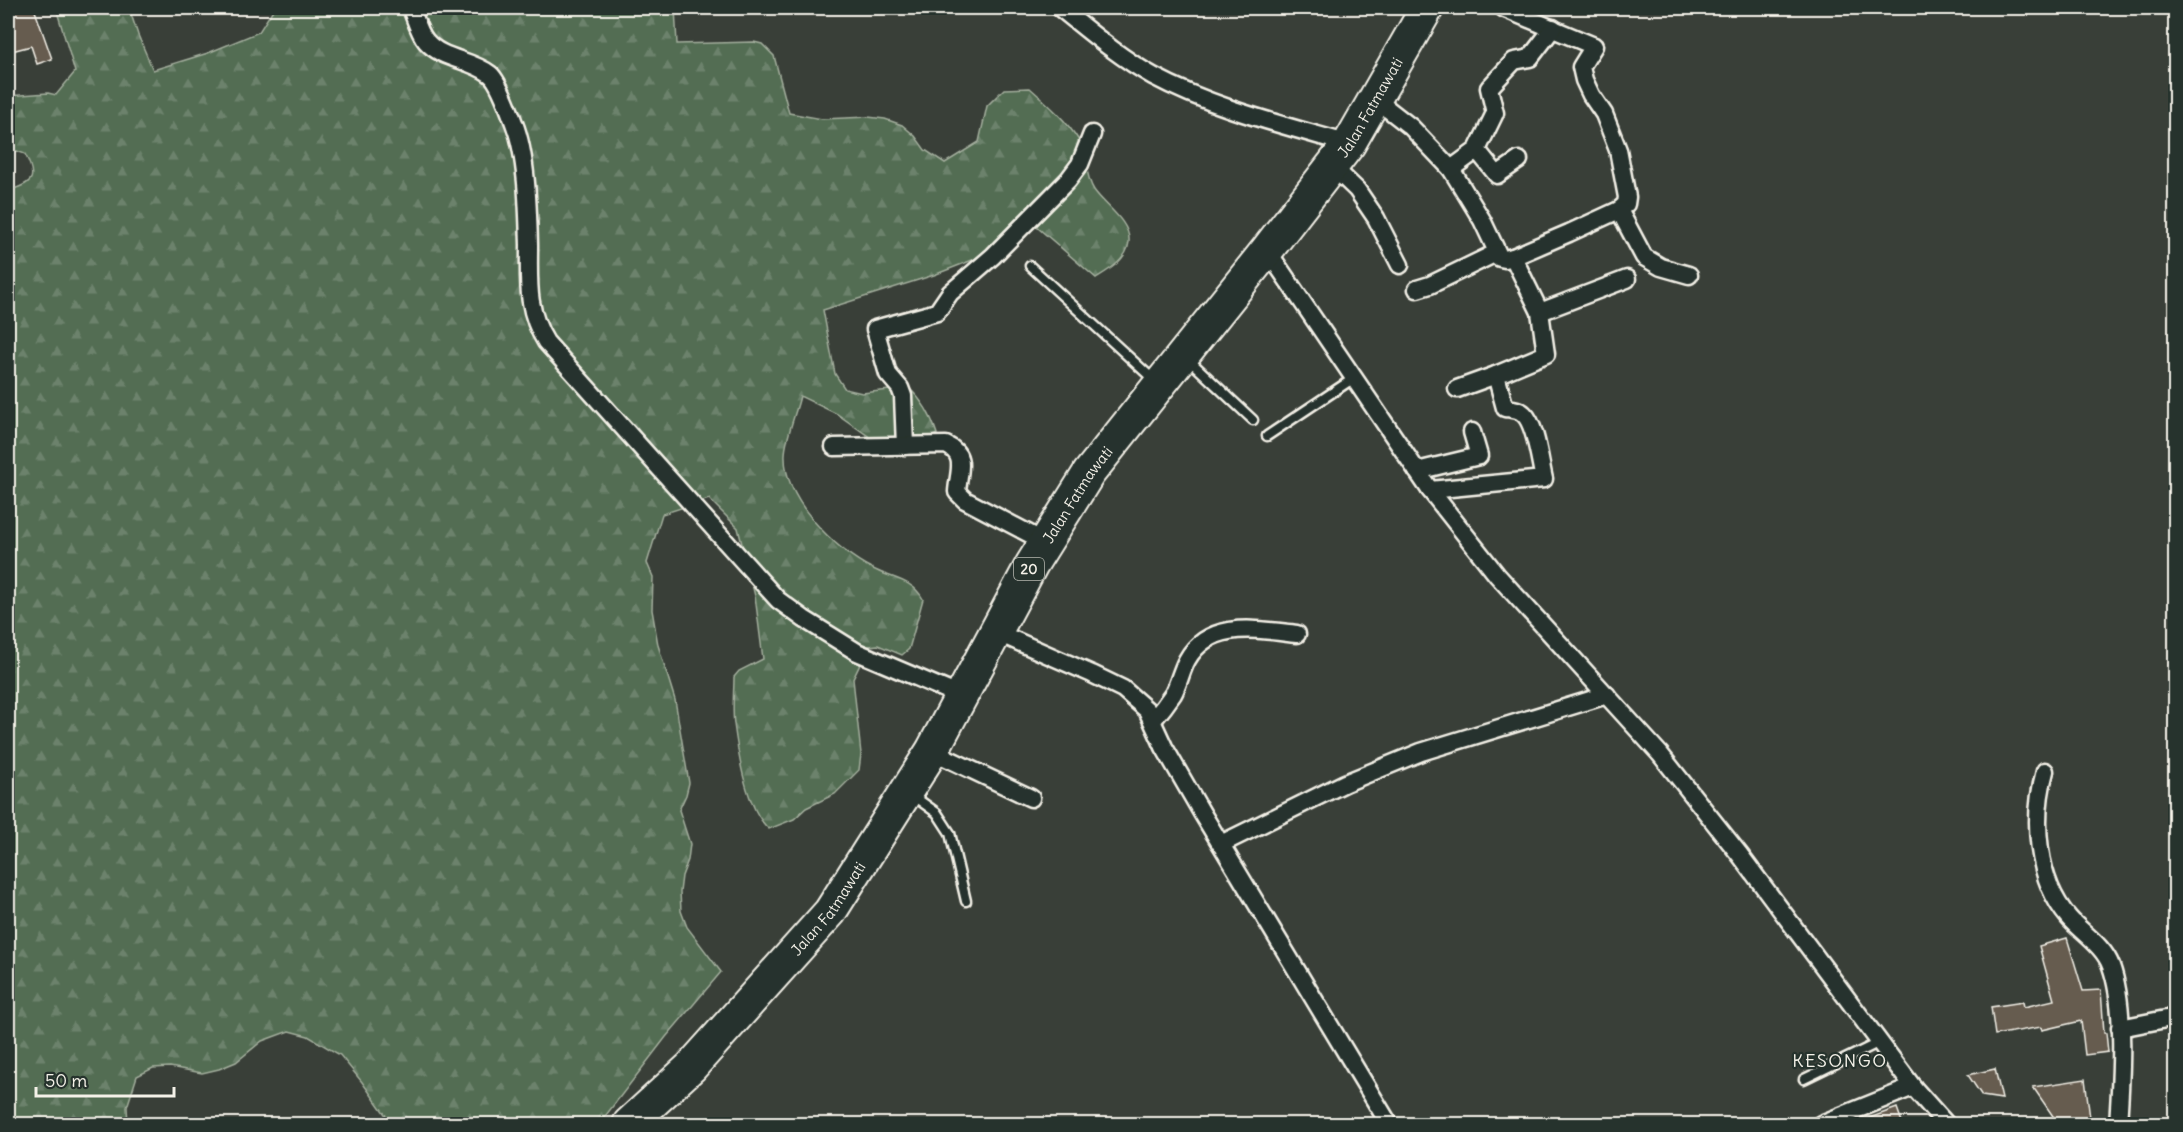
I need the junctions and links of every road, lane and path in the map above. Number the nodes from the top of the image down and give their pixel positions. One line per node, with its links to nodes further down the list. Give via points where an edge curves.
1 (411, 8): 38 (street, via 424,40 437,51 492,75 515,125 525,175 529,300 536,326 546,342 778,600 857,652)
2 (1060, 8): 9 (street, via 1110,49 1153,76)
3 (1427, 8): 6 (highway, Jalan Fatmawati / 20)
4 (1503, 8): 5 (street)
5 (1553, 28): 8 (street, via 1530,58 1514,61 1490,88 1496,113); 12 (street, via 1594,46 1581,68 1618,150 1627,197)
6 (1375, 99): 9 (highway, Jalan Fatmawati / 20); 11 (street, via 1411,127)
7 (1092, 134): 30 (street, via 1080,164 1068,180 993,256 950,293 937,312 875,329 888,375 903,396)
8 (1478, 150): 10 (street, via 1497,175); 11 (street)
9 (1340, 155): 13 (highway, Jalan Fatmawati / 20); 16 (street)
10 (1519, 160)
11 (1451, 169): 14 (street, via 1482,220)
12 (1619, 210): 15 (street); 18 (street, via 1644,257)
13 (1267, 250): 22 (highway, Jalan Fatmawati / 20); 24 (street)
14 (1496, 253): 15 (street, via 1500,258); 20 (street)
15 (1513, 257): 21 (street)
16 (1400, 265)
17 (1030, 266): 25 (lane)
18 (1689, 275)
19 (1627, 279): 21 (street)
20 (1417, 289)
21 (1540, 312): 23 (street, via 1546,354)
22 (1184, 355): 25 (highway, Jalan Fatmawati / 20); 27 (lane)
23 (1496, 375): 26 (street); 33 (street, via 1505,408 1524,414 1531,424 1544,479)
24 (1354, 378): 29 (lane); 32 (street)
25 (1159, 386): 34 (highway, Jalan Fatmawati / 20, via 1089,473)
26 (1457, 389)
27 (1253, 420)
28 (1472, 432): 32 (street, via 1479,456)
29 (1267, 436)
30 (905, 446): 31 (street); 34 (street, via 946,445 954,449 961,467 957,492 965,500)
31 (834, 447)
32 (1417, 471): 33 (street)
33 (1430, 490): 37 (street, via 1497,575)
34 (1045, 542): 35 (highway, Jalan Fatmawati / 20)
35 (996, 632): 38 (highway, Jalan Fatmawati / 20); 39 (street, via 1123,689)
36 (1297, 634): 39 (street, via 1248,628 1228,630 1203,642 1187,661 1173,694)
37 (1607, 695): 44 (street, via 1410,756); 48 (street, via 1660,754 1740,855)
38 (963, 697): 40 (highway, Jalan Fatmawati / 20)
39 (1153, 720): 44 (street, via 1164,747)
40 (932, 752): 42 (highway, Jalan Fatmawati / 20); 43 (street)
41 (2045, 771): 47 (street, via 2039,791 2039,840 2047,882 2068,917 2111,965)
42 (907, 791): 45 (lane, via 937,813 950,833); 51 (highway, Jalan Fatmawati / 20, via 830,912 691,1067)
43 (1031, 798)
44 (1221, 844): 52 (street)
45 (966, 901)
46 (2175, 1017): 47 (street)
47 (2120, 1028): 55 (street)
48 (1880, 1042): 49 (lane); 50 (street)
49 (1804, 1079)
50 (1913, 1087): 53 (street); 54 (street)
51 (629, 1125)
52 (1389, 1125)
53 (1821, 1125)
54 (1946, 1125)
55 (2118, 1125)

